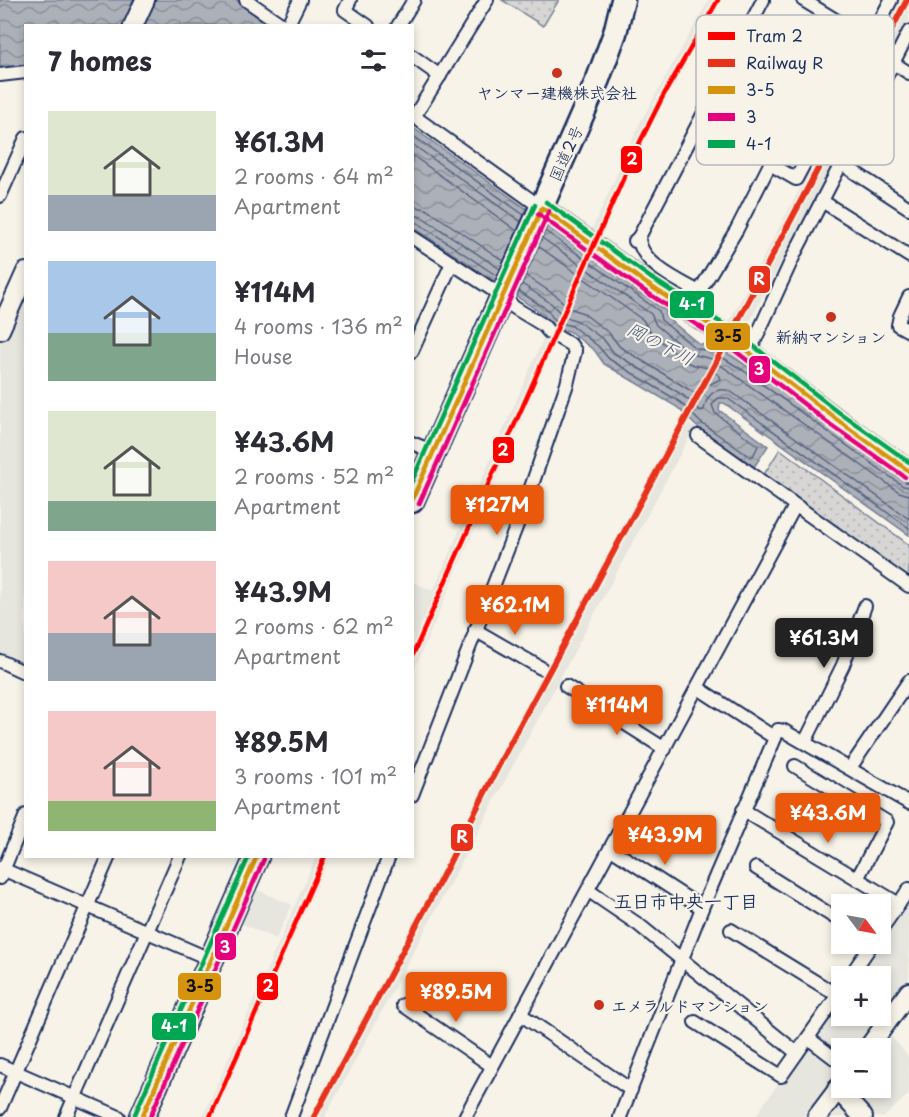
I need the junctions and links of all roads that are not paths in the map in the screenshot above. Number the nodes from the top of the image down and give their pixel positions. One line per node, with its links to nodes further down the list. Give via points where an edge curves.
1 (145, 0): 14 (street)
2 (246, 0): 15 (street)
3 (300, 0): 16 (street)
4 (350, 0): 17 (street, via 345,10)
5 (414, 0): 18 (street)
6 (487, 0): 26 (street)
7 (623, 0): 39 (highway, 国道2号, via 607,57)
8 (763, 0): 11 (street)
9 (891, 0): 13 (street)
10 (810, 2): 12 (street)
11 (755, 15)
12 (830, 15)
13 (883, 15)
14 (134, 24)
15 (282, 24)
16 (286, 24)
17 (365, 24)
18 (399, 24)
19 (909, 32): 21 (street)
20 (414, 57): 26 (street)
21 (894, 61)
22 (894, 64): 24 (street)
23 (24, 72): 25 (street)
24 (909, 73)
25 (0, 75)
26 (441, 76): 27 (street)
27 (414, 115)
28 (414, 117): 39 (street)
29 (696, 128): 43 (street, via 637,239 643,254)
30 (24, 142): 36 (street)
31 (769, 165): 43 (street, via 699,292)
32 (772, 165): 33 (street, via 796,179)
33 (804, 165)
34 (841, 165): 37 (street)
35 (844, 165): 38 (street)
36 (0, 196)
37 (822, 201): 41 (street); 51 (street)
38 (909, 208)
39 (540, 213): 45 (main road); 46 (highway, 国道2号)
40 (414, 238): 42 (street)
41 (909, 256)
42 (452, 262): 46 (street); 50 (street)
43 (668, 274): 45 (street)
44 (24, 276): 48 (street)
45 (657, 291): 51 (main road)
46 (504, 294): 54 (highway, 国道2号); 60 (street, via 571,345 575,356 527,499)
47 (909, 297): 49 (street, via 898,324)
48 (0, 330)
49 (909, 331)
50 (414, 347)
51 (749, 353): 55 (main road)
52 (698, 436): 57 (street)
53 (414, 444): 54 (street)
54 (434, 452): 56 (highway, 国道2号)
55 (909, 471)
56 (414, 497)
57 (795, 506): 58 (street); 66 (street)
58 (909, 586)
59 (865, 606): 68 (street, via 843,664)
60 (475, 630): 62 (street); 72 (street)
61 (0, 661): 63 (street)
62 (541, 668)
63 (24, 672)
64 (909, 681): 71 (street)
65 (566, 686): 69 (street)
66 (698, 688): 67 (street); 69 (street)
67 (775, 738): 68 (street, via 781,730); 74 (street)
68 (805, 742): 71 (street)
69 (664, 749): 76 (street)
70 (795, 766): 83 (street, via 887,822)
71 (850, 768): 73 (street)
72 (414, 790)
73 (909, 803)
74 (743, 810): 83 (street); 88 (street)
75 (24, 820): 82 (street)
76 (611, 849): 85 (street); 88 (street)
77 (108, 858): 87 (street)
78 (179, 858): 92 (street)
79 (256, 858): 93 (highway)
80 (388, 858): 116 (street)
81 (756, 868): 89 (street)
82 (1, 872): 87 (street)
83 (857, 879): 86 (street)
84 (909, 889): 86 (street)
85 (589, 891): 94 (street); 99 (street)
86 (899, 904): 90 (street)
87 (88, 906): 92 (street); 107 (street)
88 (702, 908): 94 (street)
89 (831, 915)
90 (891, 915)
91 (731, 930): 95 (street)
92 (147, 933): 93 (street); 110 (street)
93 (212, 960): 115 (highway)
94 (681, 960): 103 (street); 108 (street)
95 (831, 987)
96 (909, 992): 102 (street)
97 (831, 1004): 101 (street)
98 (403, 1005): 106 (street)
99 (520, 1014): 106 (street); 108 (street)
100 (695, 1022): 103 (street, via 782,1076)
101 (808, 1038): 103 (street); 104 (street)
102 (875, 1038)
103 (797, 1053)
104 (831, 1056)
105 (0, 1065): 107 (street)
106 (492, 1066): 117 (street)
107 (16, 1071): 110 (street); 112 (street)
108 (632, 1090): 118 (street)
109 (831, 1097): 119 (street)
110 (75, 1098): 113 (street); 114 (street)
111 (848, 1098): 120 (street)
112 (0, 1108)
113 (66, 1117)
114 (119, 1117)
115 (142, 1117)
116 (291, 1117)
117 (465, 1117)
118 (622, 1117)
119 (816, 1117)
120 (863, 1117)

